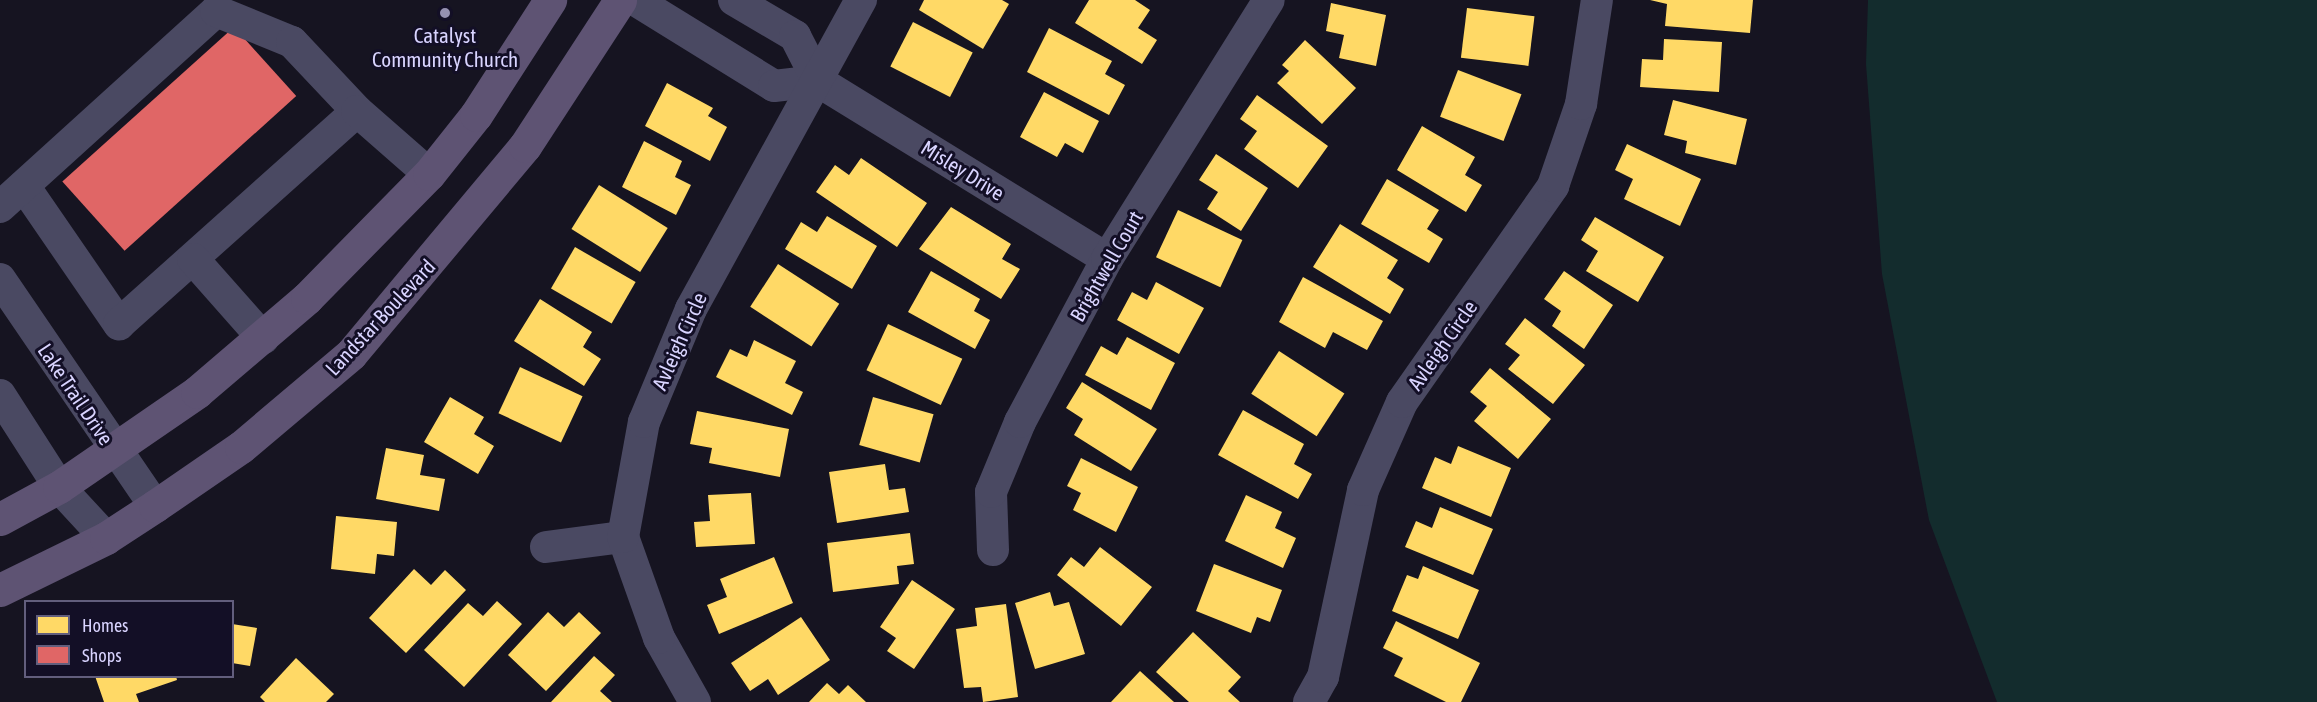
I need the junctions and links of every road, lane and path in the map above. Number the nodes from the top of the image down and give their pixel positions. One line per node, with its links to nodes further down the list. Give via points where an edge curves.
1 (550, 0): 10 (main road, via 476,115)
2 (620, 0): 20 (main road, Landstar Boulevard, via 525,146 351,354 241,447)
3 (635, 0): 8 (street, via 774,86)
4 (734, 0): 8 (street, via 795,36)
5 (861, 0): 8 (street, Avleigh Circle)
6 (1269, 0): 14 (street, Brightwell Court)
7 (1597, 0): 28 (street, Avleigh Circle, via 1581,105 1553,186 1402,402 1363,490 1323,677)
8 (818, 81): 14 (street, Misley Drive); 22 (street, Avleigh Circle, via 691,309 644,422)
9 (357, 111): 10 (street); 11 (street, via 292,42 216,10); 13 (street)
10 (429, 174): 16 (main road)
11 (24, 186): 12 (street); 13 (street, via 119,324)
12 (0, 207)
13 (193, 259): 16 (street)
14 (1107, 259): 25 (street, Brightwell Court, via 1020,422 991,492)
15 (0, 279): 18 (street, Lake Trail Drive)
16 (263, 338): 18 (main road)
17 (0, 394): 19 (street)
18 (114, 450): 19 (main road); 20 (street, Lake Trail Drive)
19 (60, 487): 21 (main road); 23 (street)
20 (155, 506): 23 (main road, Landstar Boulevard)
21 (0, 519)
22 (623, 537): 24 (street); 27 (street, Avleigh Circle, via 659,638)
23 (106, 538): 26 (main road, Landstar Boulevard)
24 (546, 547)
25 (993, 550)
26 (0, 590)
27 (695, 702)
28 (1309, 702)

